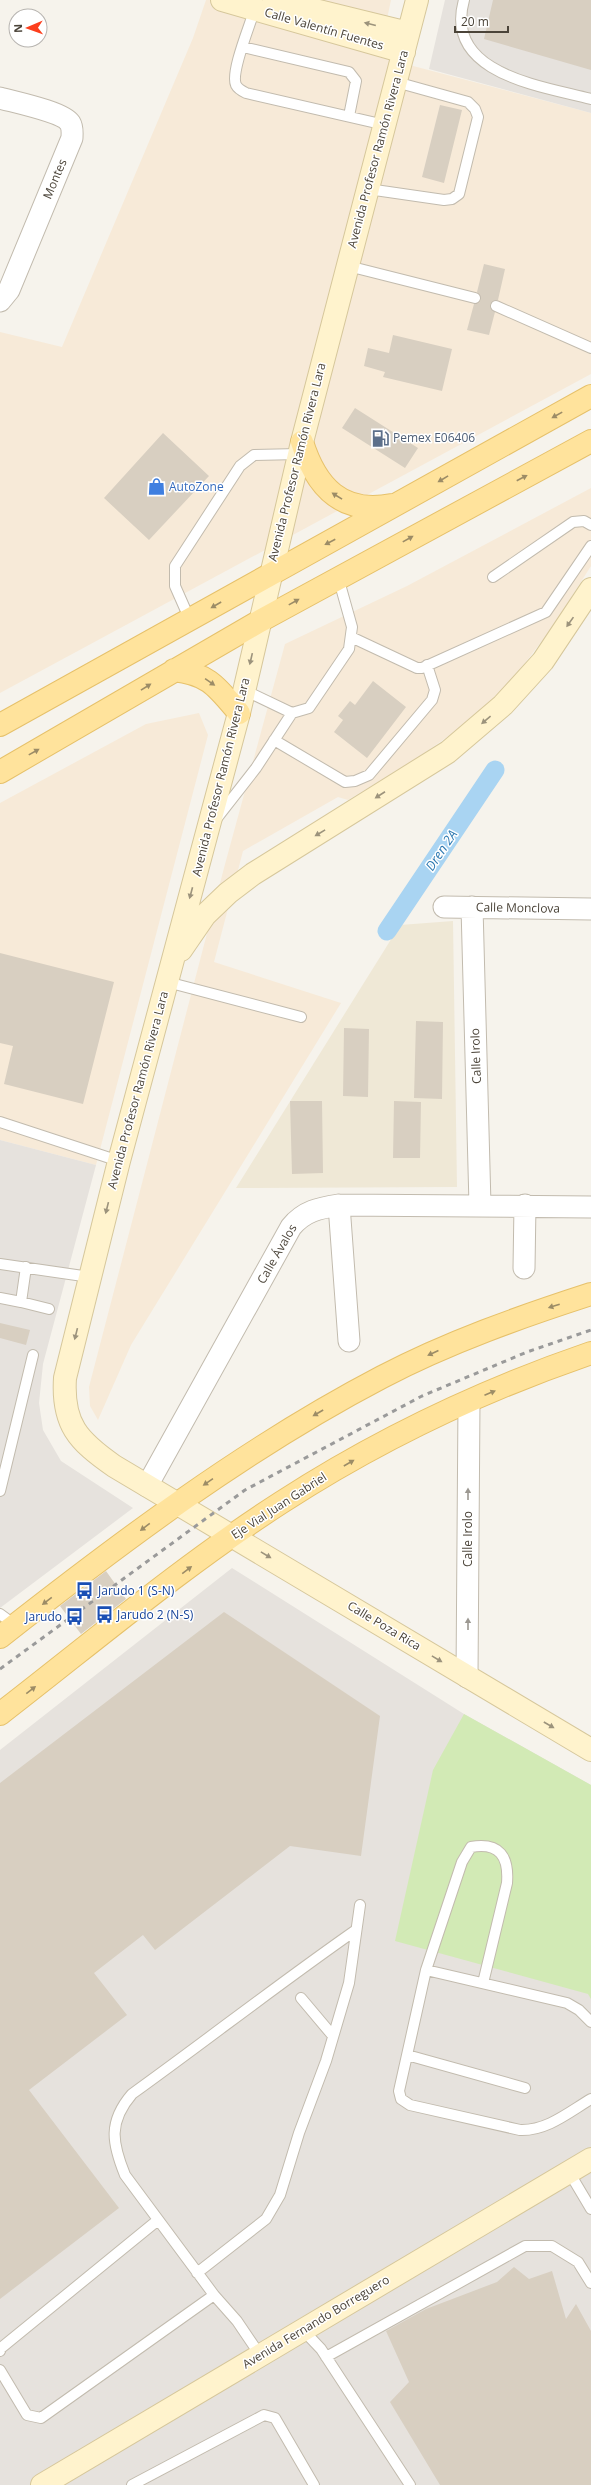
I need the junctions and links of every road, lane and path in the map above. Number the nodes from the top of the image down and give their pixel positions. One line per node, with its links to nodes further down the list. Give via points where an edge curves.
1 (222, 0): 5 (main road, Calle Valentín Fuentes)
2 (274, 0): 6 (main road, Calle Valentín Fuentes)
3 (416, 0): 7 (main road, Avenida Profesor Ramón Rivera Lara)
4 (464, 0): 11 (lane, via 462,31 470,47 485,65 506,76)
5 (256, 5): 6 (main road, Calle Valentín Fuentes); 8 (lane)
6 (310, 11): 7 (main road, Calle Valentín Fuentes)
7 (406, 42): 9 (main road, Avenida Profesor Ramón Rivera Lara)
8 (243, 47): 12 (lane, via 349,72 356,81); 12 (lane, via 235,79 236,85 246,94)
9 (396, 82): 13 (main road, Avenida Profesor Ramón Rivera Lara); 14 (lane, via 468,102 475,109 478,117 459,194 452,199 444,200)
10 (0, 98): 17 (street, Montes, via 59,116 70,124 72,131 72,138 9,290)
11 (591, 99)
12 (349, 116): 13 (lane)
13 (385, 125): 14 (main road, Avenida Profesor Ramón Rivera Lara)
14 (368, 189): 15 (main road, Avenida Profesor Ramón Rivera Lara)
15 (348, 266): 16 (lane); 22 (main road, Avenida Profesor Ramón Rivera Lara)
16 (475, 298)
17 (0, 301)
18 (496, 306): 19 (lane)
19 (591, 348)
20 (591, 396): 23 (main road, one-way to 23)
21 (591, 441): 28 (main road, one-way to 21)
22 (301, 448): 23 (main road, one-way to 22, via 377,508 356,506 336,497 320,482); 26 (main road, Avenida Profesor Ramón Rivera Lara); 30 (lane, via 254,455 240,466 175,566 175,586)
23 (401, 504): 26 (main road, one-way to 26)
24 (591, 525): 27 (lane, via 584,521 573,522)
25 (591, 546): 33 (lane, via 546,612)
26 (270, 575): 30 (main road, one-way to 30); 31 (main road, Avenida Profesor Ramón Rivera Lara)
27 (493, 577)
28 (338, 578): 31 (main road, one-way to 28); 32 (lane, via 352,627)
29 (591, 589): 45 (main road, one-way to 45, via 543,661 503,705 448,752 253,874 228,893 205,916)
30 (190, 620): 38 (main road)
31 (260, 620): 34 (main road); 35 (main road, Avenida Profesor Ramón Rivera Lara, one-way to 35)
32 (351, 637): 33 (lane, via 417,668); 37 (lane, via 349,649 309,708)
33 (427, 665): 39 (lane, via 435,690 432,700 369,775 345,782)
34 (174, 670): 36 (main road, one-way to 36, via 194,672 204,678 216,687); 40 (main road, one-way to 34)
35 (244, 690): 36 (main road, Avenida Profesor Ramón Rivera Lara); 37 (lane)
36 (238, 713): 41 (main road, Avenida Profesor Ramón Rivera Lara)
37 (292, 713): 39 (lane)
38 (0, 724)
39 (274, 740): 41 (lane)
40 (0, 772)
41 (206, 833): 45 (main road, Avenida Profesor Ramón Rivera Lara, one-way to 45)
42 (444, 907): 43 (street, Calle Monclova)
43 (472, 907): 44 (street, Calle Monclova); 50 (street, Calle Irolo)
44 (591, 909)
45 (170, 972): 46 (lane); 48 (main road, Avenida Profesor Ramón Rivera Lara)
46 (301, 1017)
47 (0, 1122): 48 (lane)
48 (119, 1160): 56 (main road, Avenida Profesor Ramón Rivera Lara, one-way to 56)
49 (339, 1205): 50 (street, Calle Ávalos); 61 (street); 65 (street, Calle Ávalos, via 313,1209 299,1217 290,1227)
50 (480, 1205): 51 (street, Calle Ávalos)
51 (525, 1205): 52 (street, Calle Ávalos); 55 (street)
52 (591, 1207)
53 (0, 1264): 54 (lane)
54 (26, 1267): 56 (lane); 59 (lane)
55 (524, 1268)
56 (90, 1277): 65 (main road, Avenida Profesor Ramón Rivera Lara, one-way to 65, via 66,1378 65,1408 76,1433 90,1449)
57 (591, 1294): 67 (main road, one-way to 67, via 538,1311 443,1348 382,1377 261,1447)
58 (0, 1298): 59 (lane)
59 (21, 1302): 60 (lane)
60 (48, 1308)
61 (349, 1341)
62 (591, 1353): 64 (main road, Eje Vial Juan Gabriel, one-way to 62)
63 (33, 1356): 66 (lane)
64 (469, 1402): 68 (main road, Eje Vial Juan Gabriel, one-way to 64, via 283,1501 349,1462 404,1432); 70 (street, Calle Irolo, one-way to 64)
65 (148, 1486): 67 (main road, Avenida Profesor Ramón Rivera Lara)
66 (0, 1491)
67 (176, 1504): 68 (main road, Calle Poza Rica); 69 (main road, one-way to 69)
68 (233, 1535): 70 (main road, Calle Poza Rica, one-way to 70); 71 (main road, Eje Vial Juan Gabriel, one-way to 68)
69 (5, 1625)
70 (467, 1677): 72 (main road, Calle Poza Rica, one-way to 72)
71 (0, 1714)
72 (591, 1750)
73 (360, 1904): 74 (lane)
74 (356, 1930): 79 (lane, via 349,1983); 86 (lane, via 277,1985 225,2027 132,2094 120,2108 114,2129 116,2153 125,2175)
75 (426, 1970): 76 (lane); 76 (lane, via 462,1862 471,1847 481,1846 502,1854 507,1861 508,1870); 80 (lane)
76 (483, 1983): 78 (lane, via 567,2004 579,2010)
77 (301, 1998): 79 (lane)
78 (591, 2022)
79 (333, 2036): 87 (lane, via 274,2208 266,2219)
80 (407, 2055): 81 (lane); 82 (lane, via 399,2091 401,2099 410,2105 520,2130 534,2130 546,2126)
81 (526, 2088)
82 (591, 2099)
83 (591, 2159): 84 (main road, Avenida Fernando Borreguero)
84 (569, 2172): 85 (lane); 90 (main road, Avenida Fernando Borreguero)
85 (591, 2209)
86 (158, 2220): 87 (lane); 91 (lane)
87 (197, 2273): 89 (lane)
88 (591, 2283): 93 (lane, via 578,2262 552,2246 525,2246)
89 (214, 2295): 92 (lane); 94 (lane, via 41,2418 27,2415)
90 (303, 2330): 92 (main road, Avenida Fernando Borreguero); 93 (lane)
91 (0, 2351)
92 (260, 2355): 95 (main road, Avenida Fernando Borreguero)
93 (326, 2357): 98 (lane)
94 (0, 2370)
95 (42, 2485)
96 (132, 2485): 97 (lane, via 264,2415 275,2418)
97 (314, 2485)
98 (410, 2485)

